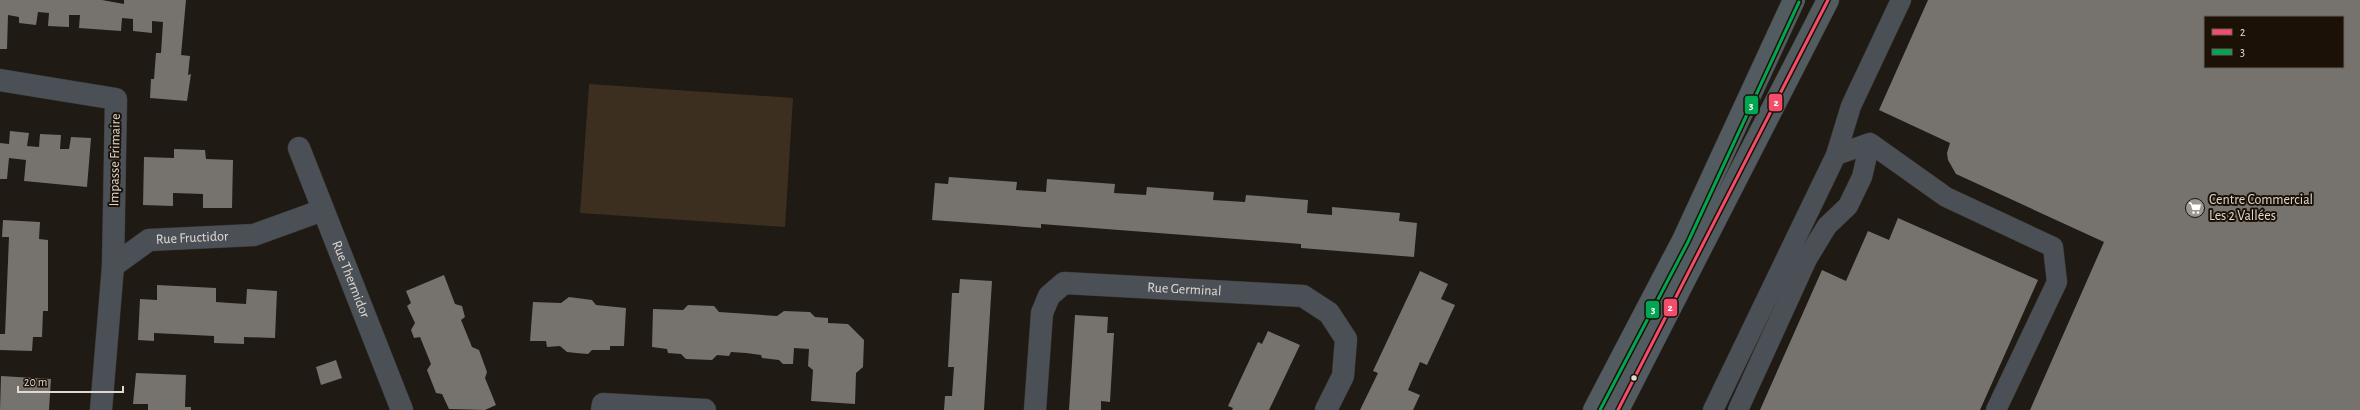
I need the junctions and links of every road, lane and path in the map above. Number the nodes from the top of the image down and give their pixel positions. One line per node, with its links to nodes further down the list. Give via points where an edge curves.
1 (1794, 0): 16 (main road, via 1682,240)
2 (1828, 0): 17 (main road)
3 (1901, 0): 7 (lane, via 1851,106)
4 (0, 80): 9 (street, Impasse Frimaire, via 116,98)
5 (1870, 143): 7 (lane); 19 (lane, via 1859,183 1848,206 1827,226 1807,259); 20 (lane, via 1946,197 2053,247 2057,282)
6 (299, 148): 8 (street, Rue Thermidor)
7 (1836, 155): 18 (lane)
8 (323, 210): 9 (street, Rue Fructidor, via 254,235 148,240); 11 (street, Rue Thermidor)
9 (113, 266): 10 (street)
10 (101, 410)
11 (402, 410)
12 (602, 410): 13 (street, via 603,404)
13 (705, 410)
14 (1035, 410): 15 (street, Rue Germinal, via 1042,313 1049,296 1064,283 1303,296 1329,313 1346,339 1343,376)
15 (1326, 410)
16 (1594, 410)
17 (1618, 410)
18 (1713, 410)
19 (1738, 410)
20 (1996, 410)

